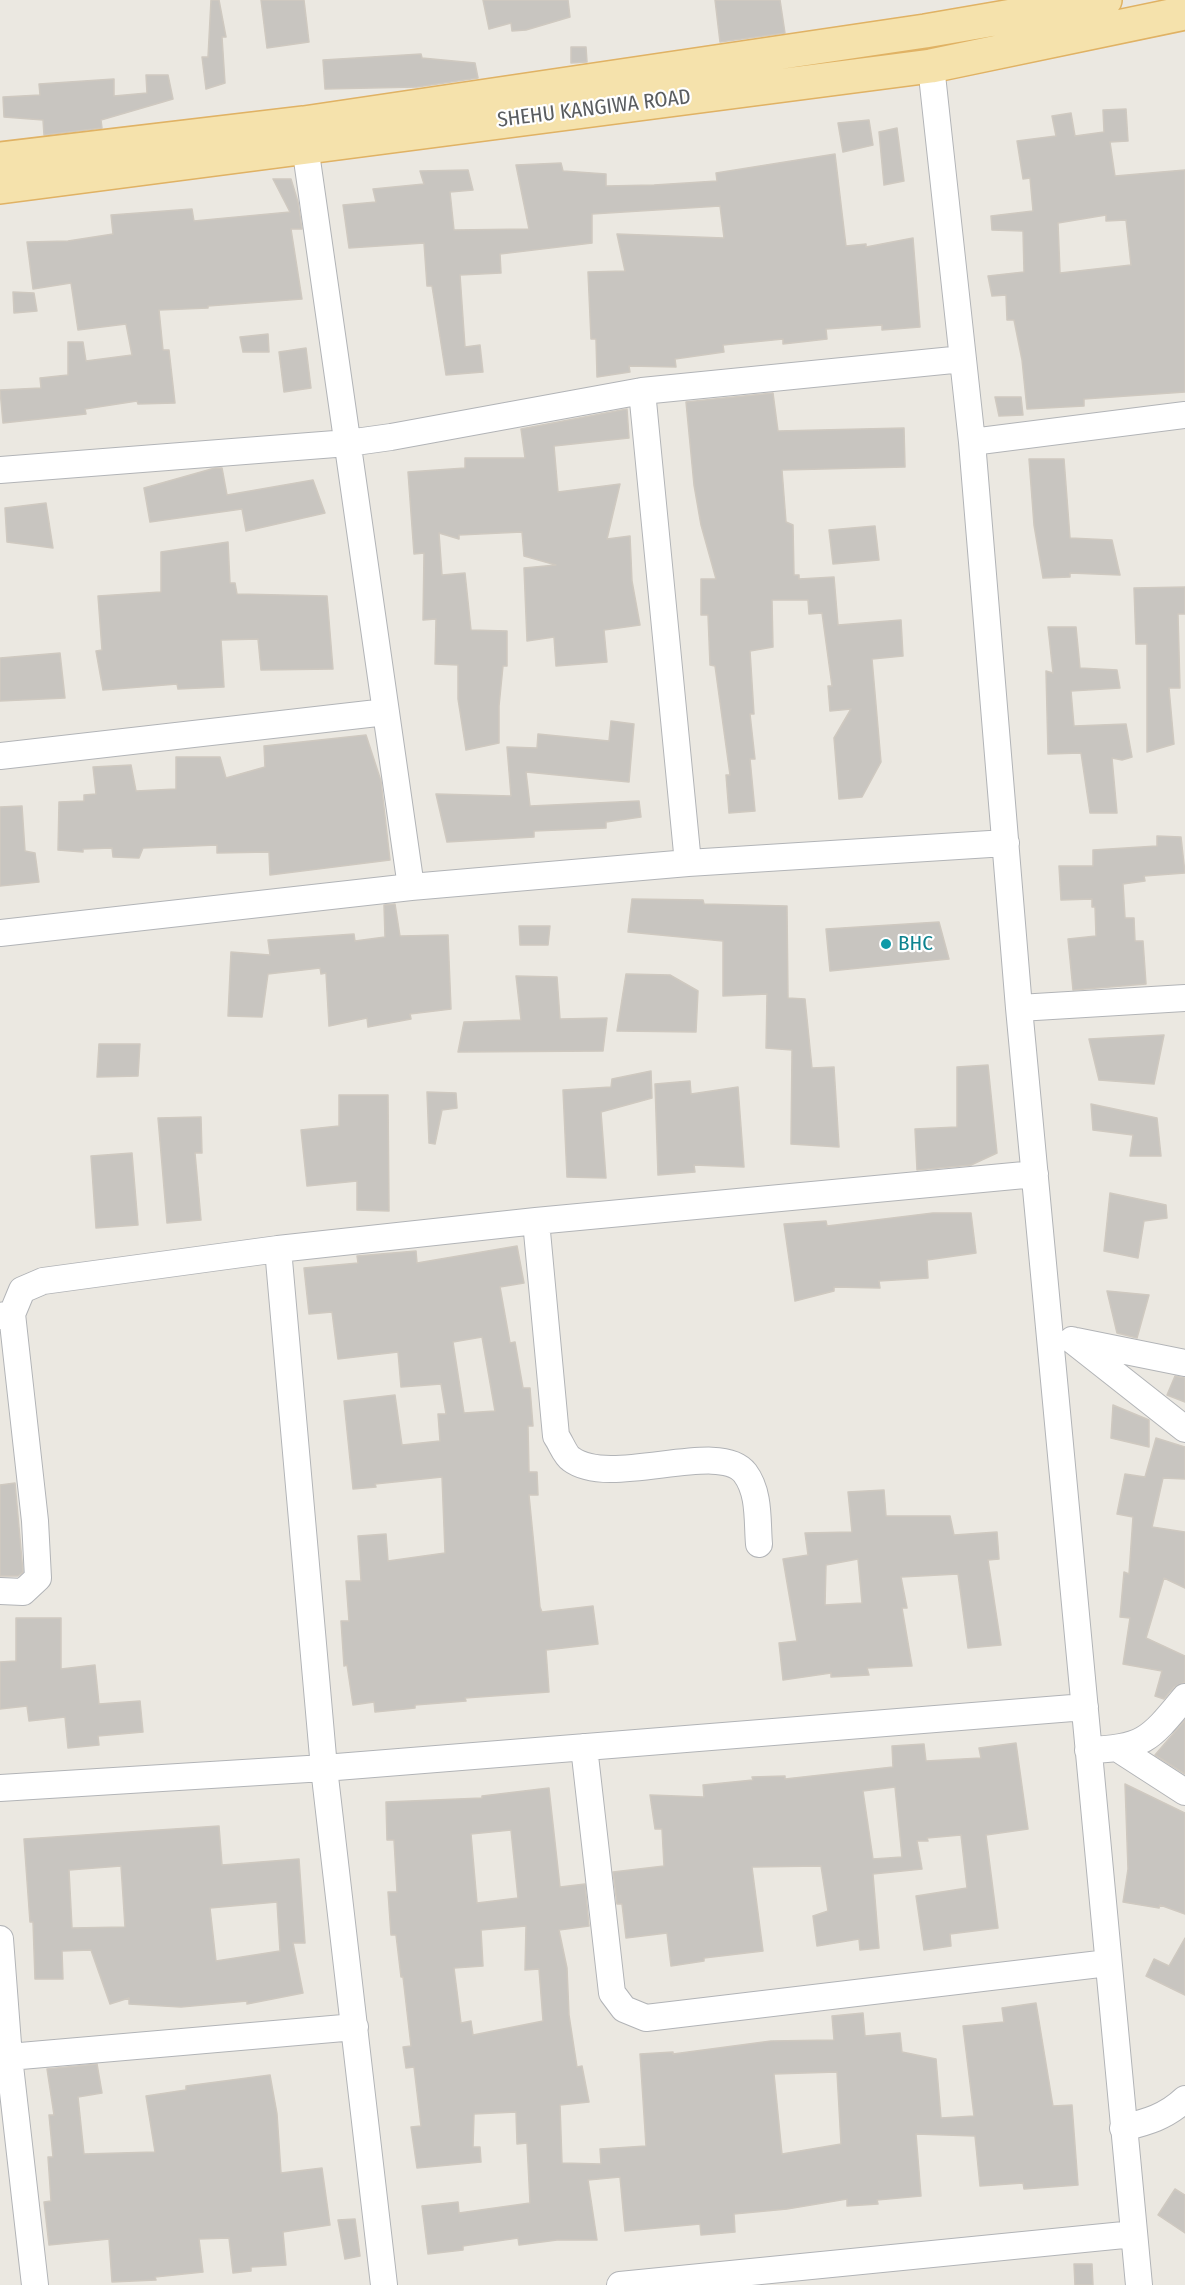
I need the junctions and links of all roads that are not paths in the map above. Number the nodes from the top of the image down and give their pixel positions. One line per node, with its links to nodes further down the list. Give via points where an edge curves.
1 (1105, 0): 5 (main road, SHEHU KANGIWA ROAD, via 925,31 315,121)
2 (1185, 13): 3 (main road, SHEHU KANGIWA ROAD)
3 (931, 66): 4 (main road, SHEHU KANGIWA ROAD); 7 (street)
4 (305, 146): 6 (main road, SHEHU KANGIWA ROAD); 11 (street)
5 (0, 159)
6 (0, 186)
7 (963, 359): 8 (street); 10 (street)
8 (642, 391): 11 (street); 16 (street)
9 (1185, 416): 10 (street)
10 (972, 442): 15 (street)
11 (348, 443): 12 (street); 13 (street)
12 (0, 470)
13 (386, 712): 14 (street); 17 (street)
14 (0, 756)
15 (1006, 843): 16 (street); 20 (street)
16 (688, 863): 17 (street)
17 (411, 887): 18 (street)
18 (0, 933)
19 (1185, 998): 20 (street)
20 (1019, 1008): 21 (street)
21 (1035, 1174): 22 (street); 25 (street)
22 (536, 1221): 23 (street); 28 (street, via 556,1436 571,1459 597,1470 723,1460 745,1472 756,1495)
23 (278, 1249): 24 (street, via 43,1281 22,1290); 35 (street)
24 (6, 1315): 29 (street, via 35,1521 38,1578 23,1592)
25 (1061, 1338): 26 (street); 27 (street); 31 (street)
26 (1184, 1361)
27 (1185, 1429)
28 (759, 1545)
29 (0, 1591)
30 (1185, 1697): 34 (street, via 1143,1742)
31 (1084, 1707): 32 (street); 33 (street)
32 (584, 1747): 35 (street); 39 (street, via 612,1993 624,2008 646,2018)
33 (1088, 1750): 34 (street); 39 (street)
34 (1120, 1750): 37 (street)
35 (324, 1768): 36 (street); 40 (street)
36 (0, 1788)
37 (1185, 1792)
38 (0, 1938): 41 (street)
39 (1108, 1963): 43 (street)
40 (355, 2027): 41 (street); 46 (street)
41 (9, 2057): 45 (street)
42 (1185, 2099): 43 (street, via 1153,2121)
43 (1123, 2128): 44 (street)
44 (1134, 2234): 47 (street); 48 (street)
45 (35, 2285)
46 (384, 2285)
47 (620, 2285)
48 (1138, 2285)

